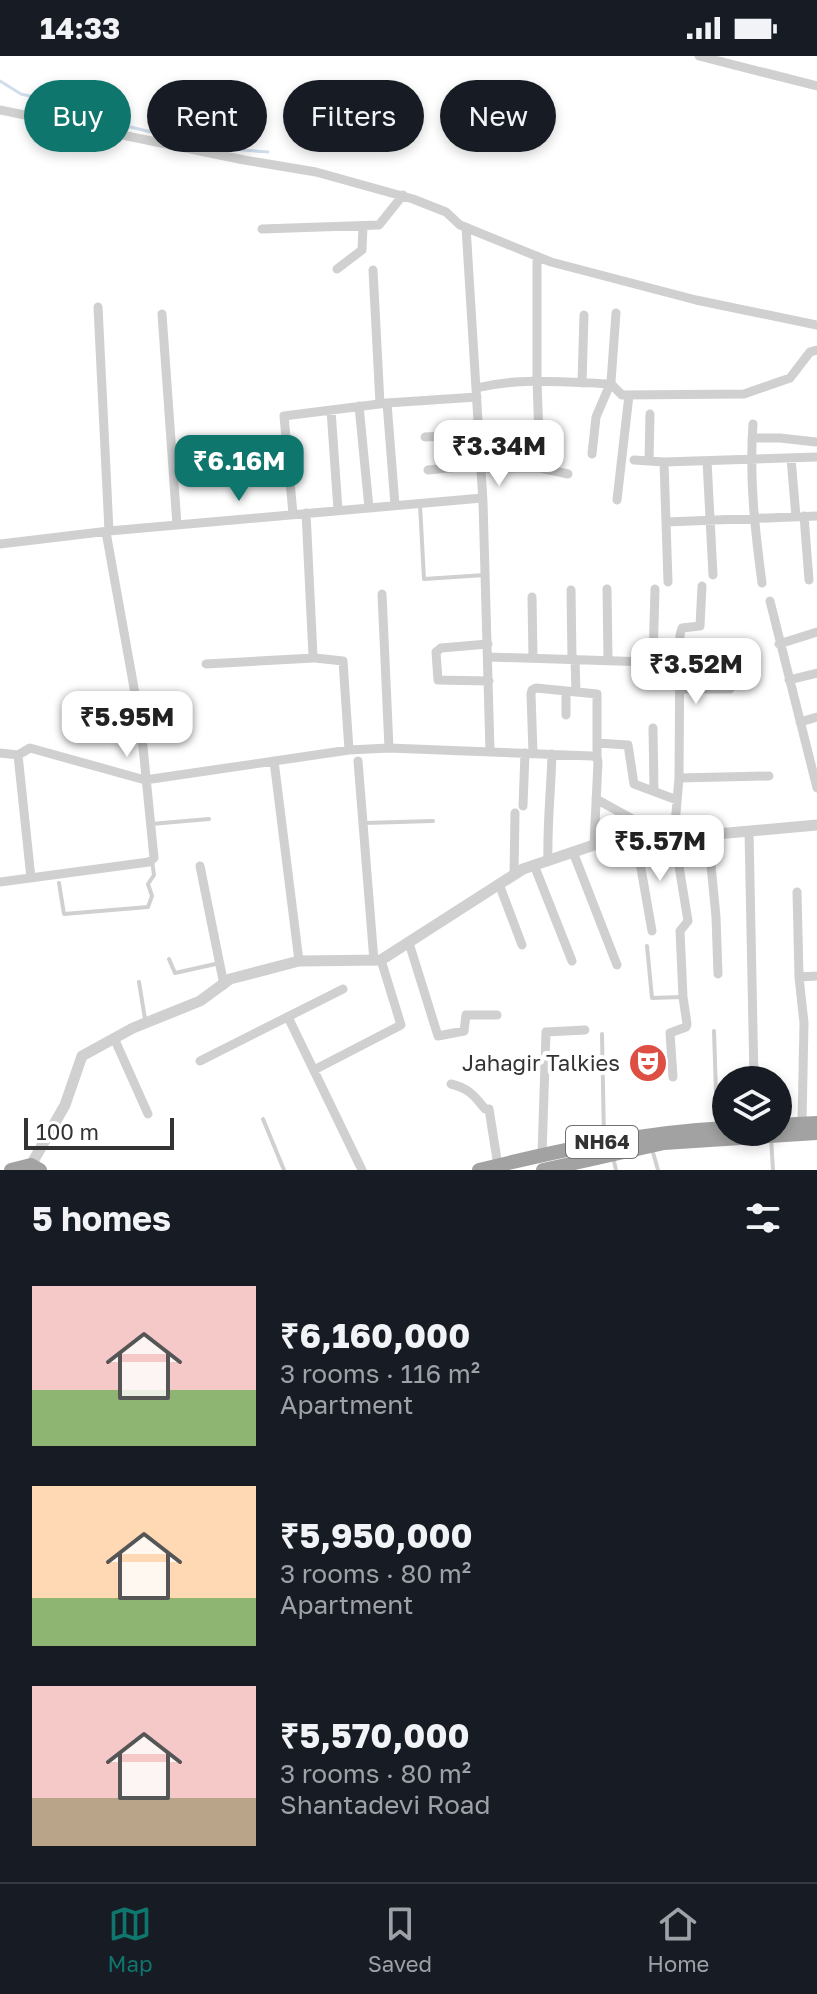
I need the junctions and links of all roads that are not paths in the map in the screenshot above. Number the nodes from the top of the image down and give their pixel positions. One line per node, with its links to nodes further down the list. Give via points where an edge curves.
1 (699, 56): 3 (street)
2 (743, 56): 3 (street)
3 (747, 69): 4 (street)
4 (817, 86)
5 (0, 110): 6 (street, via 311,171)
6 (403, 195): 7 (street, via 379,225); 8 (street, via 446,212)
7 (363, 226): 9 (street); 11 (street, via 362,250)
8 (466, 227): 10 (street); 22 (street)
9 (262, 229)
10 (537, 256): 17 (street, via 696,300); 19 (street)
11 (337, 269)
12 (373, 270): 24 (street)
13 (98, 307): 61 (street)
14 (616, 313): 21 (street)
15 (162, 314): 60 (street)
16 (584, 315): 20 (street)
17 (817, 325)
18 (817, 350): 23 (street, via 793,376 744,394)
19 (537, 380): 20 (street); 22 (street, via 505,381); 44 (street)
20 (582, 383): 21 (street)
21 (611, 384): 23 (street); 34 (street, via 596,417)
22 (476, 393): 24 (street); 29 (street)
23 (629, 395): 48 (street)
24 (383, 404): 25 (street); 50 (street)
25 (359, 406): 26 (street); 51 (street)
26 (331, 410): 52 (street); 54 (street, via 284,416)
27 (650, 414): 40 (street)
28 (753, 424): 31 (street)
29 (479, 434): 30 (street); 43 (street)
30 (425, 437)
31 (752, 438): 32 (street); 39 (street)
32 (768, 438): 33 (street); 37 (street)
33 (816, 442)
34 (592, 454)
35 (817, 457): 36 (street)
36 (791, 458): 37 (street); 56 (street)
37 (767, 459): 39 (street)
38 (634, 460): 40 (street)
39 (750, 460): 41 (street); 57 (street)
40 (649, 461): 42 (street)
41 (707, 461): 42 (street); 58 (street)
42 (664, 462): 59 (street)
43 (481, 466): 44 (street); 45 (street); 47 (street)
44 (540, 468): 46 (street)
45 (428, 470)
46 (568, 474)
47 (482, 498): 49 (street); 63 (street)
48 (617, 500)
49 (420, 503): 50 (street); 63 (lane, via 424,579)
50 (395, 505): 51 (street)
51 (369, 508): 52 (street)
52 (338, 510): 53 (street)
53 (306, 513): 54 (street); 79 (street)
54 (293, 514): 60 (street)
55 (817, 516): 56 (street)
56 (800, 517): 57 (street); 65 (street)
57 (753, 519): 58 (street); 67 (street)
58 (710, 520): 59 (street); 64 (street)
59 (667, 522): 66 (street)
60 (177, 525): 61 (street)
61 (107, 532): 62 (street); 110 (street, via 141,727)
62 (0, 544)
63 (486, 575): 76 (street)
64 (713, 575)
65 (809, 580)
66 (668, 582)
67 (762, 583)
68 (702, 586): 84 (street, via 700,626 682,628)
69 (607, 589): 82 (street)
70 (655, 589): 83 (street)
71 (571, 590): 81 (street)
72 (382, 594): 97 (street)
73 (532, 597): 80 (street)
74 (770, 601): 77 (street)
75 (817, 632): 77 (street)
76 (488, 644): 78 (street); 88 (street, via 436,652 438,680)
77 (779, 644): 87 (street)
78 (489, 657): 80 (street); 88 (street)
79 (314, 658): 85 (street); 98 (street, via 343,661)
80 (533, 658): 81 (street)
81 (574, 659): 82 (street); 91 (street)
82 (608, 659): 83 (street)
83 (653, 660): 84 (street)
84 (680, 663): 89 (street)
85 (206, 664)
86 (817, 673): 87 (street)
87 (789, 680): 94 (street)
88 (489, 681): 99 (street)
89 (680, 689): 90 (street); 109 (street)
90 (730, 689)
91 (571, 692): 92 (street); 96 (street, via 598,697); 101 (street, via 532,690)
92 (566, 715)
93 (817, 717): 94 (street)
94 (800, 722): 105 (street)
95 (653, 728): 112 (street)
96 (597, 743): 104 (street); 112 (street, via 628,745 634,784)
97 (389, 748): 98 (street); 99 (street)
98 (349, 750): 106 (street)
99 (490, 751): 101 (street)
100 (0, 753): 103 (street)
101 (529, 753): 102 (street); 130 (street)
102 (552, 754): 104 (street); 127 (street)
103 (18, 755): 110 (street, via 30,748); 131 (street)
104 (597, 757): 113 (street)
105 (814, 760): 111 (street)
106 (274, 761): 110 (street); 142 (street)
107 (358, 761): 117 (street)
108 (769, 776): 109 (street)
109 (679, 778): 114 (street)
110 (145, 780): 118 (street)
111 (817, 788)
112 (654, 790): 114 (street)
113 (596, 799): 122 (street); 124 (street)
114 (677, 800): 122 (street)
115 (209, 819): 118 (lane)
116 (433, 821): 117 (lane)
117 (363, 823): 141 (street)
118 (151, 824): 126 (street)
119 (817, 825): 120 (street)
120 (749, 831): 121 (street); 162 (street)
121 (708, 834): 122 (street); 146 (street)
122 (670, 837): 123 (street); 152 (street, via 688,921 680,931)
123 (636, 840): 124 (street); 136 (street)
124 (594, 845): 125 (street)
125 (573, 852): 127 (street); 145 (street)
126 (152, 860): 131 (street); 133 (lane, via 148,907 64,914)
127 (548, 860): 128 (street)
128 (534, 865): 130 (street); 143 (street)
129 (200, 866): 144 (street)
130 (514, 875): 134 (street)
131 (31, 878): 132 (street)
132 (0, 882)
133 (59, 883)
134 (499, 884): 137 (street); 138 (street)
135 (797, 892): 148 (street)
136 (652, 931)
137 (409, 943): 141 (street); 153 (street, via 438,1036 464,1031 466,1015)
138 (522, 945)
139 (647, 946): 152 (lane, via 652,998)
140 (169, 959): 144 (lane, via 175,973)
141 (378, 960): 142 (street); 163 (street, via 401,1025)
142 (299, 961): 150 (street)
143 (572, 961)
144 (220, 963): 150 (street)
145 (617, 965)
146 (718, 974)
147 (817, 976): 148 (street)
148 (799, 977): 168 (street)
149 (139, 982): 155 (lane)
150 (224, 985): 155 (street)
151 (343, 989): 154 (street)
152 (683, 997): 164 (street, via 686,1027 670,1033)
153 (497, 1015)
154 (288, 1017): 160 (street); 163 (street)
155 (146, 1023): 159 (street)
156 (585, 1030): 176 (street, via 546,1032)
157 (714, 1031): 161 (lane)
158 (602, 1034): 175 (lane)
159 (114, 1038): 166 (street); 178 (street, via 82,1056)
160 (200, 1061)
161 (717, 1066)
162 (754, 1066)
163 (314, 1070): 181 (street)
164 (673, 1077)
165 (451, 1084): 177 (street, via 465,1087 489,1109)
166 (148, 1114)
167 (263, 1119): 180 (lane)
168 (809, 1123)
169 (712, 1130): 173 (highway, NH64)
170 (792, 1133): 171 (highway, NH64)
171 (817, 1133)
172 (712, 1136): 173 (highway, NH64)
173 (650, 1140): 175 (highway, NH64); 184 (lane)
174 (768, 1146): 185 (lane)
175 (608, 1148): 176 (highway, NH64); 183 (lane)
176 (542, 1162): 177 (highway, NH64)
177 (498, 1166): 182 (highway, NH64)
178 (35, 1167): 179 (highway)
179 (11, 1170)
180 (284, 1170)
181 (362, 1170)
182 (479, 1170)
183 (616, 1170)
184 (658, 1170)
185 (773, 1170)

